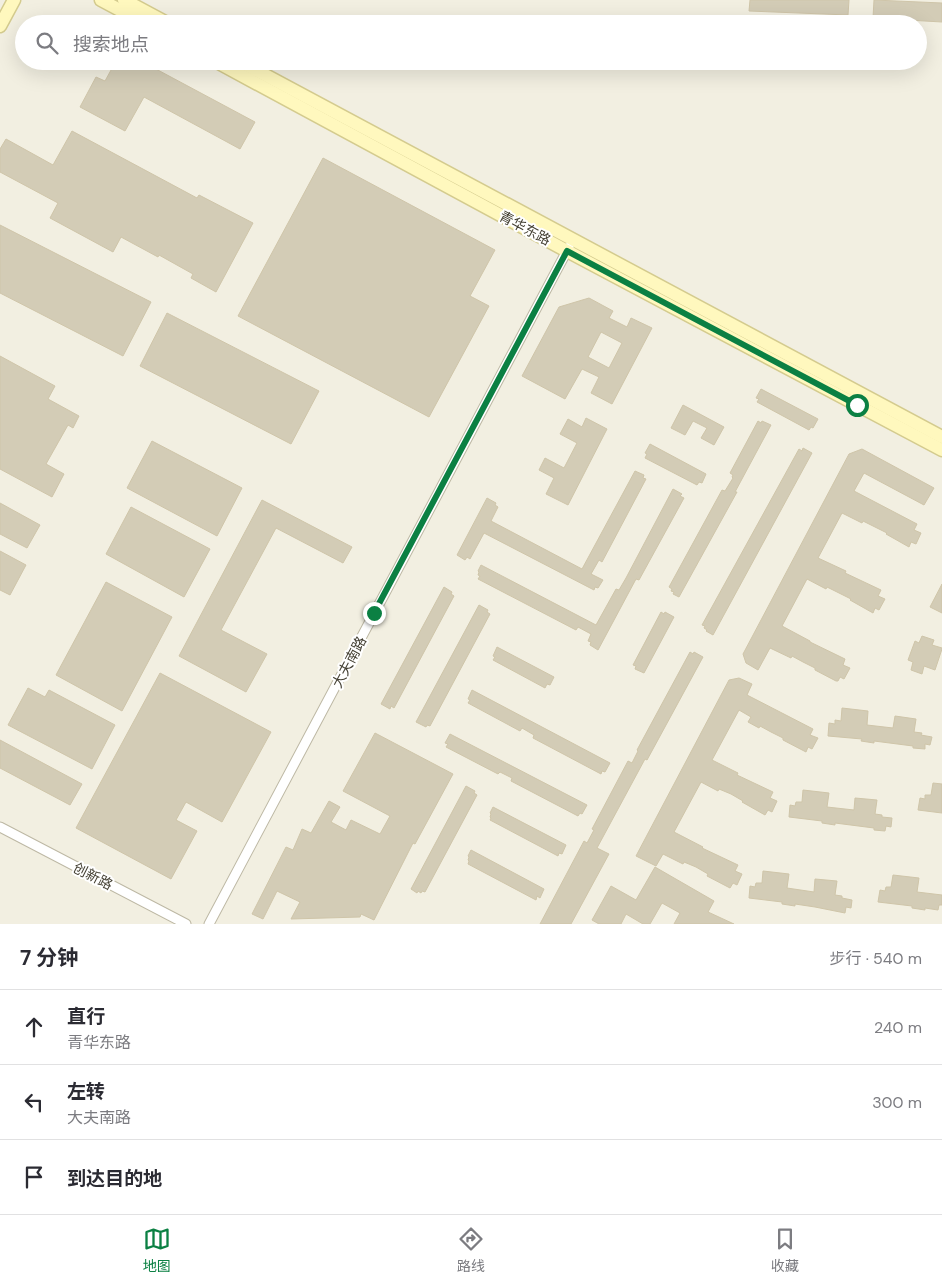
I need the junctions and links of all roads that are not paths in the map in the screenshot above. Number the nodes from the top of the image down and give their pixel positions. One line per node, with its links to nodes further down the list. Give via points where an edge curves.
1 (14, 0): 6 (main road)
2 (102, 0): 4 (main road)
3 (124, 0): 5 (main road)
4 (130, 15)
5 (152, 15)
6 (0, 26)
7 (232, 70): 9 (main road, 青华东路)
8 (255, 70): 9 (main road, 青华东路)
9 (570, 245): 10 (main road, 青华东路); 11 (main road, 青华东路); 14 (street, 大夫南路)
10 (942, 437)
11 (942, 450)
12 (0, 827): 13 (street, 创新路)
13 (186, 924)
14 (209, 924)

